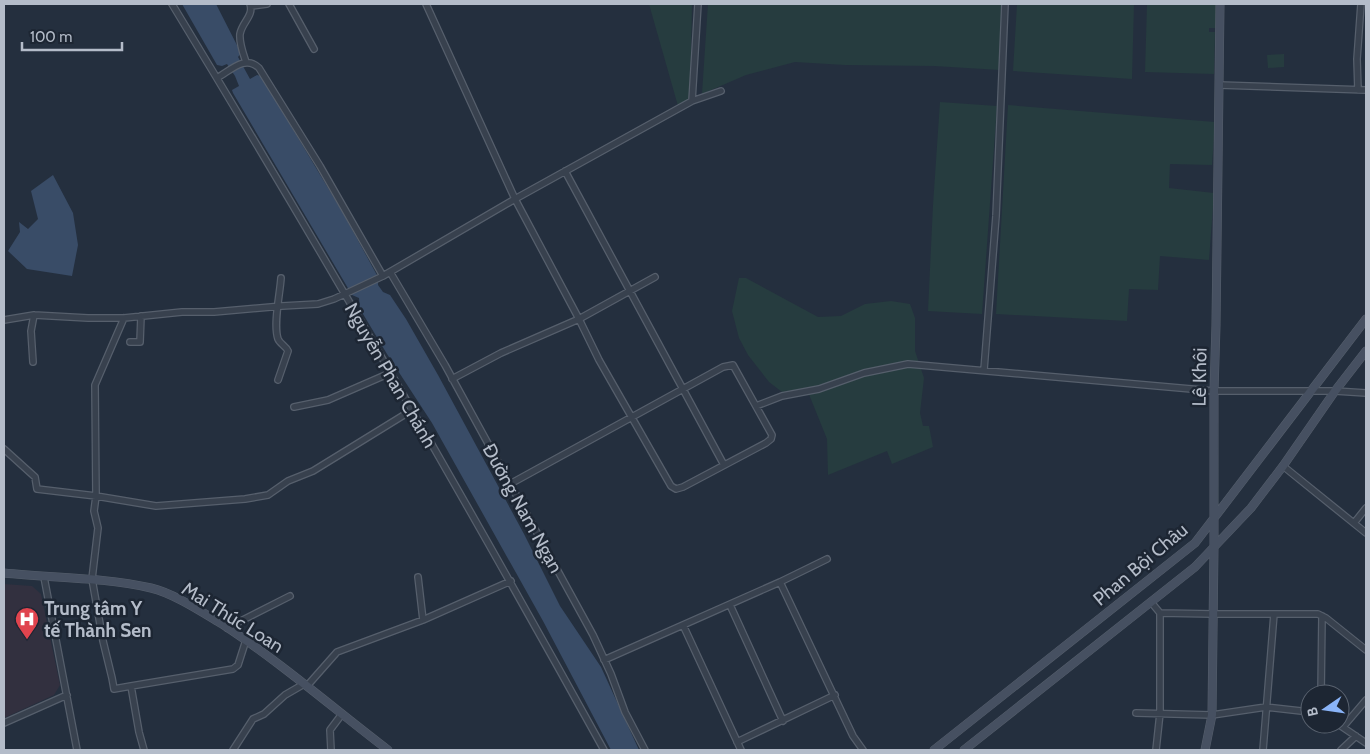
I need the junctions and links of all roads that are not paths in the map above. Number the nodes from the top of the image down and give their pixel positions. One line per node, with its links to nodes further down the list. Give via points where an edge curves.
1 (172, 4): 12 (street, Nguyễn Phan Chánh)
2 (267, 4): 9 (street)
3 (288, 4): 10 (street)
4 (426, 4): 19 (street)
5 (698, 4): 17 (street)
6 (1005, 4): 36 (street, via 996,216)
7 (1220, 4): 13 (street, Lê Khôi)
8 (1361, 4): 14 (street)
9 (251, 5): 11 (street, via 240,34)
10 (314, 49)
11 (244, 62): 12 (street); 21 (street, via 252,62 259,68 320,166)
12 (217, 78): 25 (street, Nguyễn Phan Chánh)
13 (1219, 85): 14 (street); 41 (street, Lê Khôi)
14 (1358, 90): 15 (street)
15 (1366, 90)
16 (721, 91): 17 (street)
17 (692, 101): 18 (street)
18 (565, 171): 19 (street); 24 (street)
19 (515, 199): 20 (street); 30 (street)
20 (390, 272): 21 (street); 38 (street, Đường Nam Ngạn)
21 (381, 277): 25 (street)
22 (281, 278): 26 (street)
23 (654, 278): 24 (street)
24 (629, 292): 30 (street); 40 (street)
25 (347, 294): 26 (street, via 318,304); 37 (street, Nguyễn Phan Chánh)
26 (278, 306): 28 (street); 39 (street, via 278,338 288,351)
27 (34, 315): 29 (street); 32 (street); 35 (street, via 31,331)
28 (141, 316): 29 (street); 33 (street, via 140,342)
29 (124, 318): 53 (street, via 94,385)
30 (579, 319): 38 (street); 48 (street)
31 (1366, 319): 42 (street, Phan Bội Châu)
32 (4, 320)
33 (130, 342)
34 (1366, 351): 43 (street, Phan Bội Châu)
35 (33, 362)
36 (984, 370): 41 (street); 45 (street, via 908,364 864,373)
37 (390, 373): 46 (street, via 328,400); 47 (street, Nguyễn Phan Chánh)
38 (452, 378): 52 (street, Đường Nam Ngạn)
39 (278, 380)
40 (683, 390): 45 (street, via 733,365); 48 (street); 50 (street)
41 (1214, 391): 42 (street); 55 (street, Lê Khôi)
42 (1311, 391): 43 (street); 55 (street, Phan Bội Châu)
43 (1335, 391): 44 (street); 51 (street, Phan Bội Châu)
44 (1366, 393)
45 (756, 406): 50 (street, via 772,435 770,439)
46 (294, 407)
47 (412, 410): 53 (street, via 268,495 156,506); 64 (street, Nguyễn Phan Chánh)
48 (633, 417): 50 (street, via 673,488 683,487); 52 (street)
49 (4, 449): 53 (street, via 35,478 36,489)
50 (724, 465)
51 (1283, 466): 56 (street); 58 (street, Phan Bội Châu, via 1251,508)
52 (510, 484): 78 (street, Đường Nam Ngạn)
53 (96, 496): 63 (street, via 94,511 98,528)
54 (1366, 508): 56 (street)
55 (1214, 518): 58 (street, Lê Khôi); 107 (street, Phan Bội Châu, via 1195,543)
56 (1354, 523): 57 (street)
57 (1366, 533)
58 (1214, 546): 67 (street, Phan Bội Châu, via 1195,567); 70 (street, Lê Khôi)
59 (827, 559): 65 (street)
60 (4, 574): 61 (street, Mai Thúc Loan)
61 (44, 577): 63 (street, Mai Thúc Loan); 82 (street)
62 (418, 577): 73 (street)
63 (92, 579): 75 (street, Mai Thúc Loan, via 153,588 194,607); 81 (street, via 114,689)
64 (511, 581): 73 (street); 103 (street, Nguyễn Phan Chánh)
65 (780, 582): 68 (street); 83 (street)
66 (290, 596): 75 (street)
67 (1151, 602): 69 (street); 108 (street, Phan Bội Châu)
68 (730, 605): 74 (street); 92 (street)
69 (1160, 612): 70 (street); 88 (street)
70 (1213, 614): 71 (street); 90 (street, Lê Khôi)
71 (1274, 614): 72 (street); 85 (street)
72 (1322, 616): 77 (street); 79 (street)
73 (423, 620): 80 (street, via 338,652)
74 (683, 625): 78 (street); 96 (street)
75 (227, 628): 76 (street, Mai Thúc Loan)
76 (246, 640): 80 (street, Mai Thúc Loan); 81 (street, via 238,665 233,669)
77 (1366, 650)
78 (604, 660): 104 (street, Đường Nam Ngạn)
79 (1321, 684)
80 (306, 685): 89 (street, Mai Thúc Loan); 100 (street, via 253,719)
81 (131, 686): 99 (street)
82 (67, 695): 93 (street); 98 (street)
83 (835, 695): 92 (street); 106 (street, via 853,736)
84 (1366, 700): 91 (street)
85 (1266, 707): 86 (street); 90 (street); 111 (street)
86 (1300, 711)
87 (1136, 713): 88 (street)
88 (1160, 713): 90 (street); 109 (street)
89 (342, 714): 101 (street, via 330,730); 102 (street, Mai Thúc Loan)
90 (1212, 715): 110 (street, Lê Khôi)
91 (1350, 716)
92 (783, 721): 96 (street)
93 (4, 723)
94 (1350, 732): 95 (street)
95 (1356, 736): 97 (street); 112 (street)
96 (737, 742): 105 (street)
97 (1366, 743)
98 (77, 750)
99 (144, 750)
100 (233, 750)
101 (330, 750)
102 (388, 750)
103 (604, 750)
104 (645, 750)
105 (741, 750)
106 (864, 750)
107 (934, 750)
108 (968, 750)
109 (1156, 750)
110 (1205, 750)
111 (1264, 750)
112 (1342, 750)

